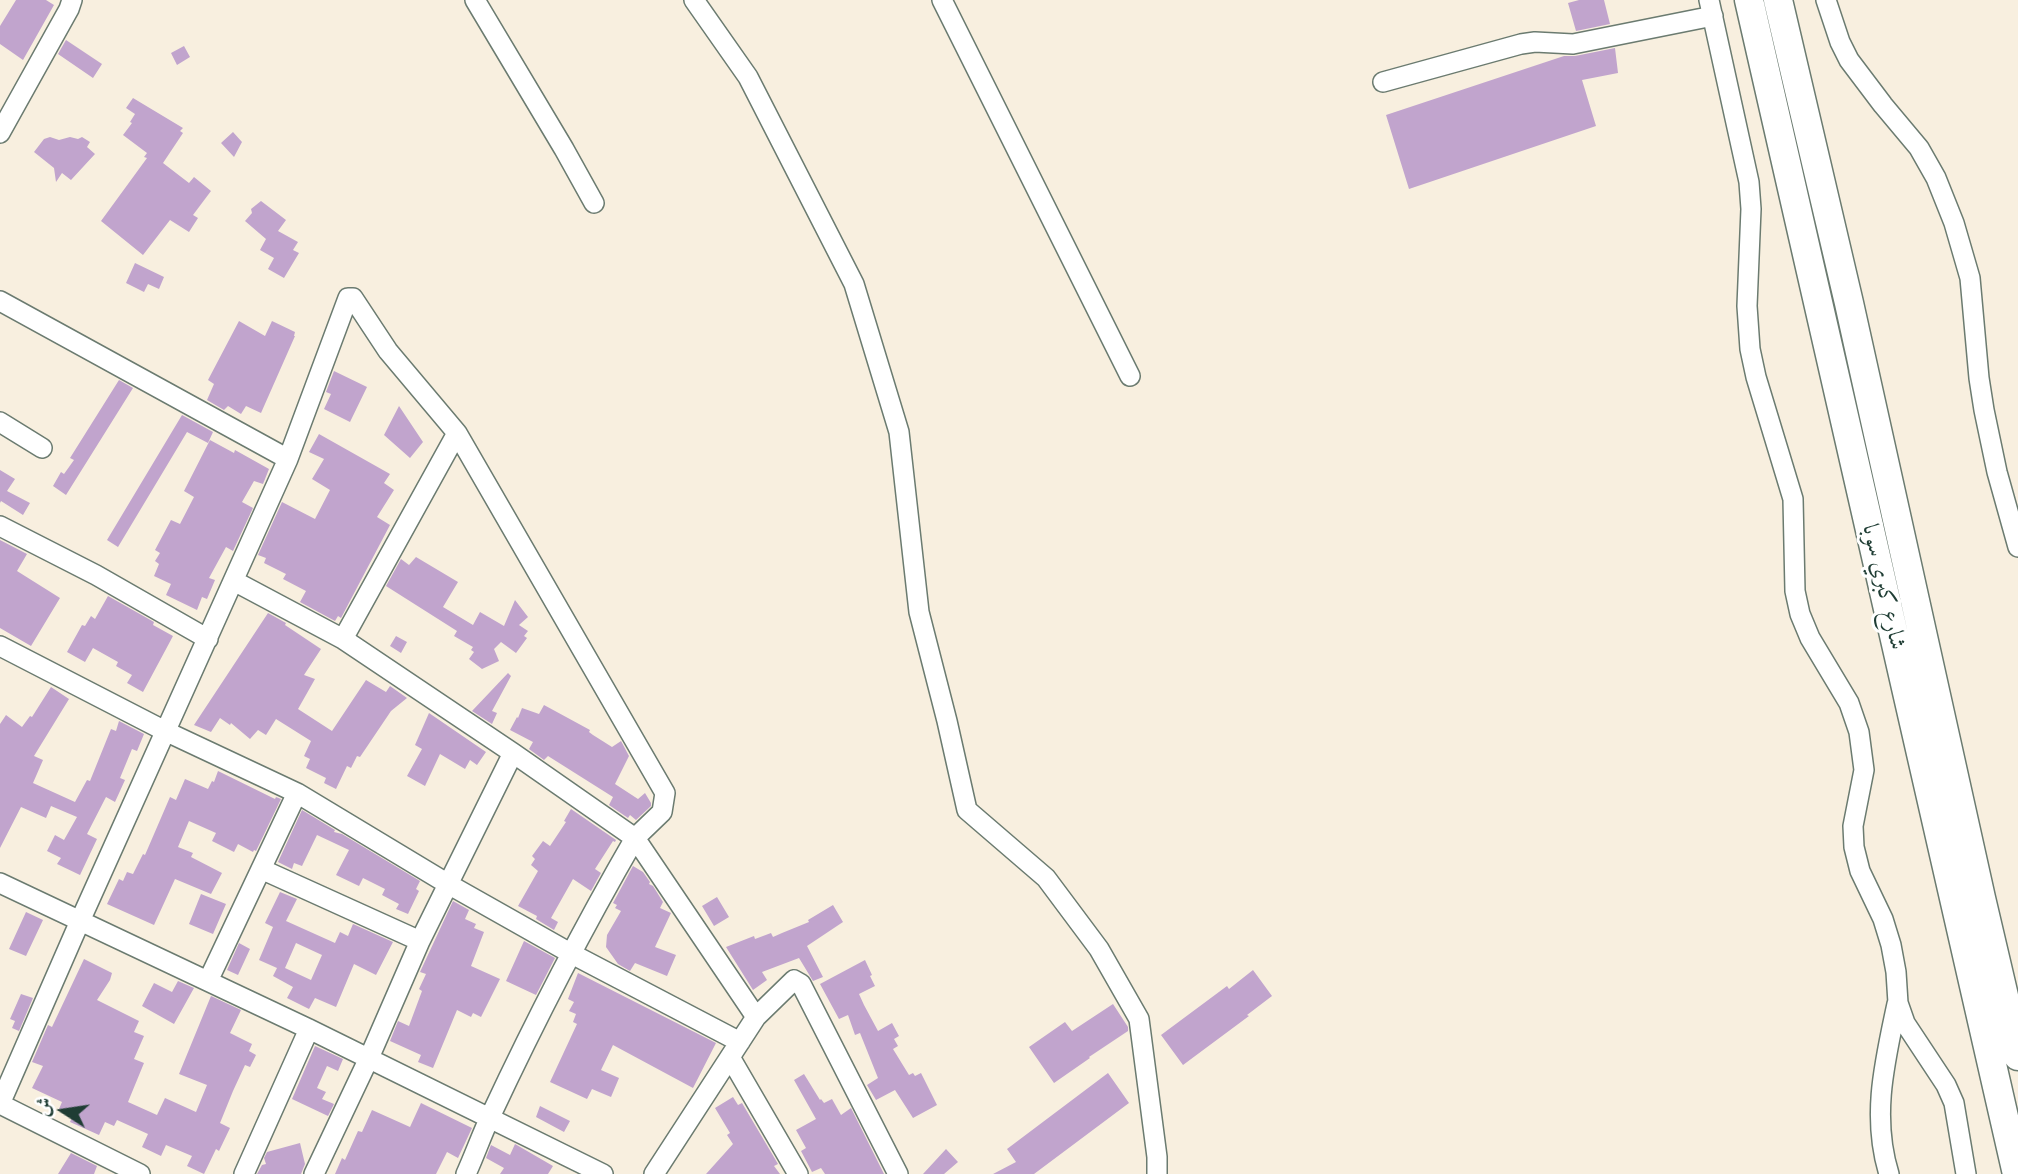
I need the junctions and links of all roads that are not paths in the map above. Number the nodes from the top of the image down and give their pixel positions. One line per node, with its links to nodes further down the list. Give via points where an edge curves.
1 (72, 0): 10 (street)
2 (475, 0): 11 (street)
3 (694, 0): 51 (street, via 748,77 854,284 899,432 919,612 967,810 1046,878 1099,949 1139,1019)
4 (942, 0): 13 (street)
5 (1749, 0): 54 (highway, شارع كبري سوبا)
6 (1778, 0): 39 (highway, شارع كبري سوبا)
7 (1826, 0): 19 (street, via 1849,60 1919,148 1954,223 1970,278 1984,410)
8 (1711, 8): 9 (street, via 1573,44 1521,44); 35 (street, via 1749,182 1746,306 1750,349 1793,499 1800,614 1849,704 1859,732 1864,770 1853,826 1854,848 1891,945)
9 (1383, 82)
10 (0, 133)
11 (594, 203)
12 (0, 301): 17 (street)
13 (1130, 376)
14 (0, 422): 16 (street)
15 (457, 433): 17 (street, via 388,351 353,298 348,298); 22 (street); 27 (street, via 665,793 662,812)
16 (42, 448)
17 (288, 459): 20 (street)
18 (0, 526): 21 (street)
19 (2018, 547)
20 (234, 581): 21 (street); 22 (street)
21 (208, 639): 24 (street)
22 (343, 639): 25 (street)
23 (0, 646): 24 (street)
24 (165, 731): 26 (street); 31 (street)
25 (513, 753): 27 (street); 30 (street)
26 (297, 793): 28 (street); 30 (street)
27 (635, 838): 33 (street); 36 (street)
28 (261, 869): 32 (street); 34 (street)
29 (0, 883): 31 (street)
30 (448, 884): 32 (street); 33 (street)
31 (80, 920): 34 (street); 41 (street)
32 (420, 941): 40 (street)
33 (572, 954): 38 (street); 42 (street)
34 (208, 981): 37 (street)
35 (1898, 1003): 52 (street, via 1880,1100 1882,1149); 53 (street, via 1912,1036 1954,1103)
36 (755, 1017): 38 (street); 50 (street, via 791,981 798,981)
37 (309, 1029): 40 (street); 44 (street)
38 (735, 1049): 48 (street); 49 (street)
39 (2018, 1056)
40 (369, 1058): 42 (street); 45 (street)
41 (0, 1104): 43 (street)
42 (490, 1117): 46 (street); 47 (street)
43 (140, 1174)
44 (244, 1174)
45 (314, 1174)
46 (466, 1174)
47 (603, 1174)
48 (654, 1174)
49 (797, 1174)
50 (898, 1174)
51 (1157, 1174)
52 (1889, 1174)
53 (1966, 1174)
54 (2017, 1174)

